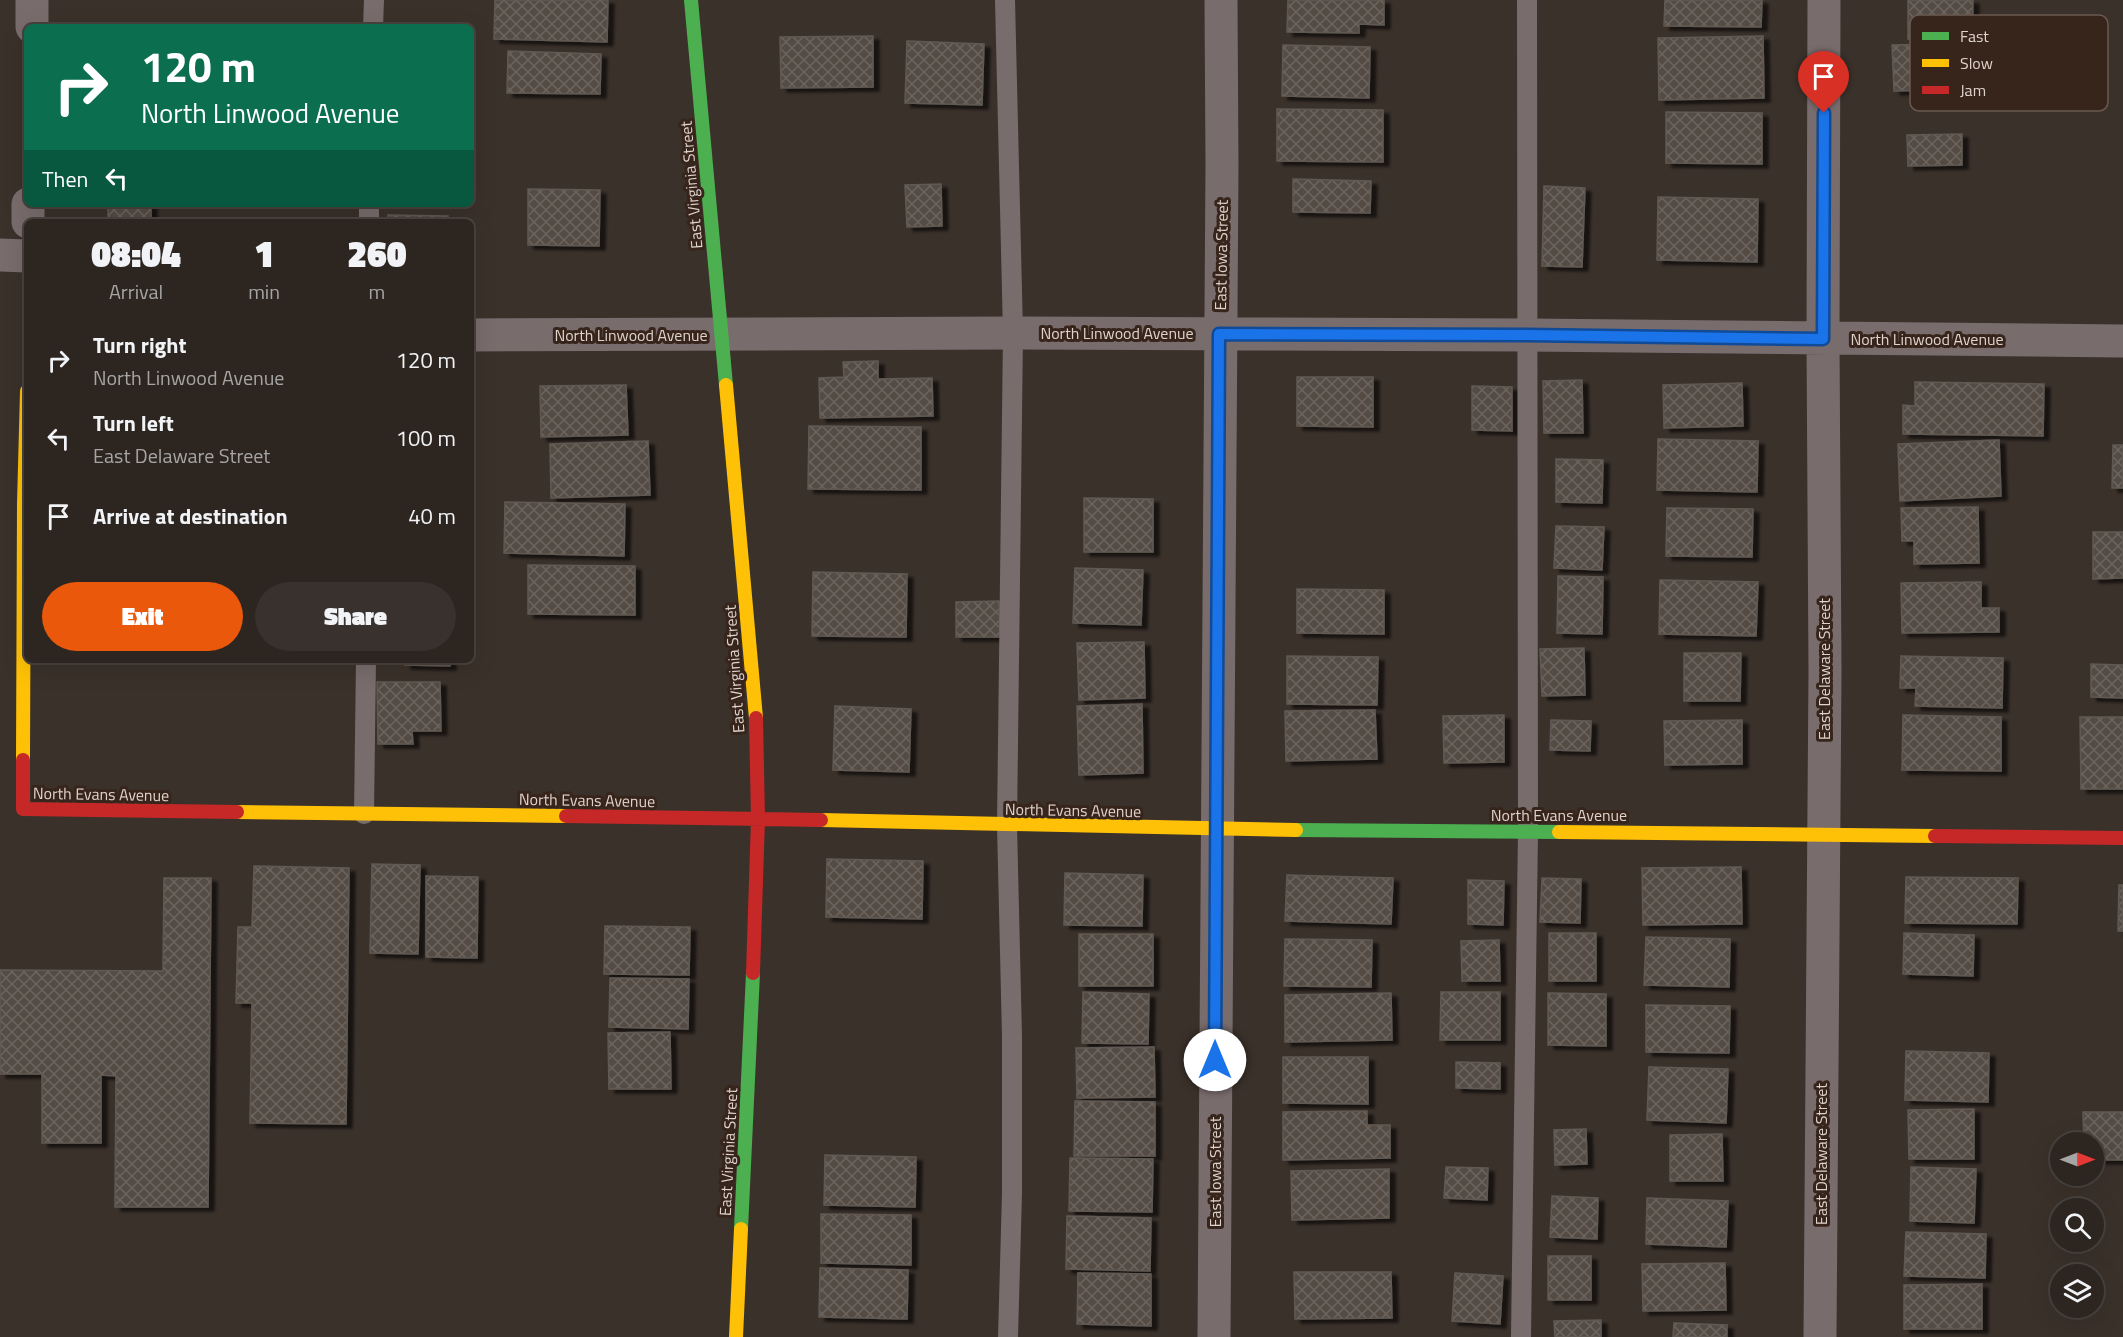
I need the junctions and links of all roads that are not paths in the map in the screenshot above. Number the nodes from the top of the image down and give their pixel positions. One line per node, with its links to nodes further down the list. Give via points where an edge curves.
1 (32, 0): 8 (street)
2 (374, 0): 9 (lane)
3 (691, 0): 15 (street, East Virginia Street)
4 (1005, 0): 12 (lane)
5 (1221, 0): 13 (street, East Iowa Street)
6 (1527, 0): 16 (lane)
7 (1824, 0): 17 (street, East Delaware Street)
8 (32, 24)
9 (372, 24)
10 (0, 255): 11 (street)
11 (24, 255)
12 (1013, 333): 13 (street, North Linwood Avenue); 15 (street, North Linwood Avenue); 23 (lane)
13 (1219, 334): 16 (street, North Linwood Avenue); 24 (street, East Iowa Street)
14 (474, 335): 15 (street, North Linwood Avenue)
15 (722, 335): 22 (street, East Virginia Street, via 756,706)
16 (1527, 335): 17 (street, North Linwood Avenue); 25 (lane)
17 (1823, 339): 18 (street, North Linwood Avenue); 26 (street, East Delaware Street)
18 (2123, 341)
19 (24, 504): 21 (street, North Evans Avenue, via 23,809)
20 (366, 663): 21 (lane)
21 (364, 814): 22 (street, North Evans Avenue)
22 (758, 819): 23 (street, North Evans Avenue); 28 (street, East Virginia Street)
23 (1007, 825): 24 (street, North Evans Avenue); 29 (lane, via 1012,1037)
24 (1217, 829): 25 (street, North Evans Avenue); 30 (street, East Iowa Street)
25 (1528, 831): 26 (street, North Evans Avenue); 31 (lane)
26 (1824, 834): 27 (street, North Evans Avenue); 32 (street, East Delaware Street)
27 (2123, 838)
28 (736, 1337)
29 (1008, 1337)
30 (1214, 1337)
31 (1521, 1337)
32 (1820, 1337)

